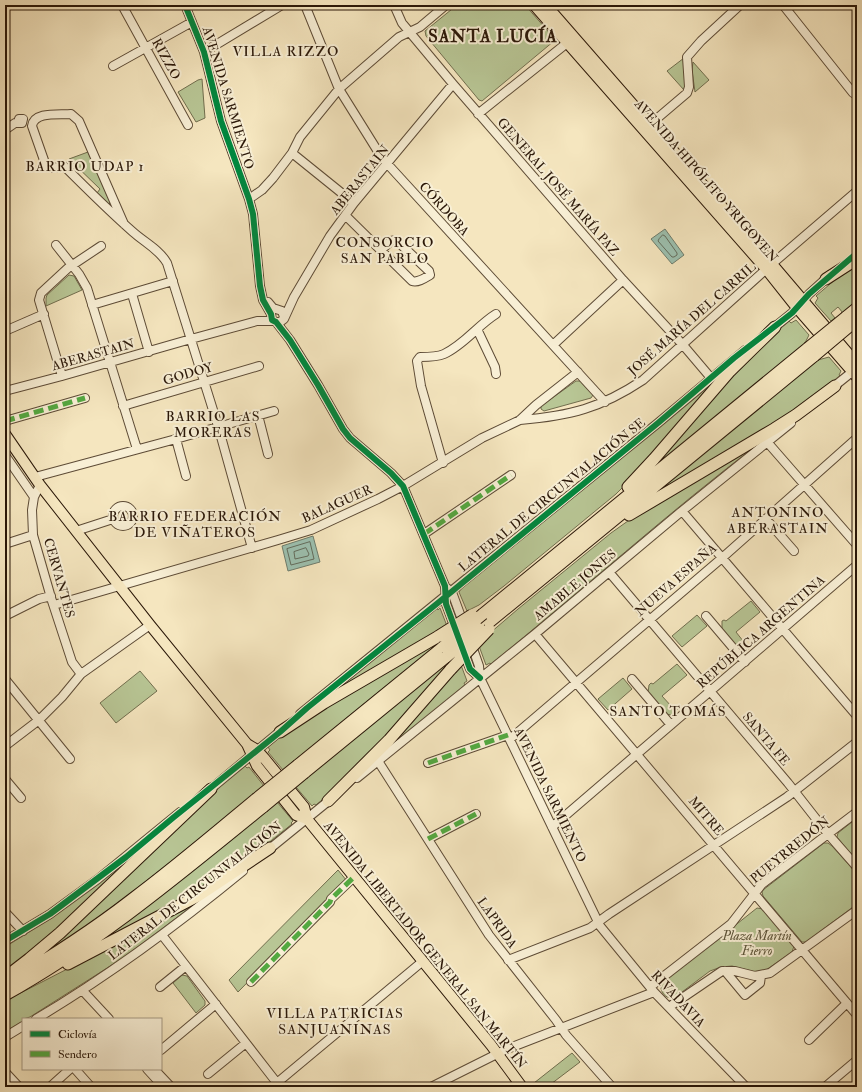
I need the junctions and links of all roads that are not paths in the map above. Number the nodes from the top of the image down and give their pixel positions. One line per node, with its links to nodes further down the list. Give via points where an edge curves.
1 (122, 5): 14 (street, RIZZO)
2 (185, 5): 11 (street, AVENIDA SARMIENTO)
3 (282, 5): 15 (street)
4 (305, 5): 18 (street, CÓRDOBA)
5 (394, 5): 12 (street, GENERAL JOSÉ MARÍA PAZ)
6 (446, 5): 12 (street)
7 (534, 5): 13 (main road, AVENIDA HIPÓLITO YRIGOYEN)
8 (546, 5): 13 (main road, AVENIDA HIPÓLITO YRIGOYEN)
9 (740, 5): 23 (street, via 701,41 688,57 687,93)
10 (783, 5): 19 (street, via 852,93)
11 (192, 22): 14 (street); 15 (street, AVENIDA SARMIENTO)
12 (410, 33): 17 (street, GENERAL JOSÉ MARÍA PAZ); 18 (street, via 399,37)
13 (571, 40): 20 (street); 23 (main road, AVENIDA HIPÓLITO YRIGOYEN)
14 (146, 47): 16 (street); 22 (street, RIZZO)
15 (204, 52): 28 (street, AVENIDA SARMIENTO, via 221,121)
16 (113, 66)
17 (453, 84): 20 (street, GENERAL JOSÉ MARÍA PAZ); 26 (street, ABERASTAIN)
18 (339, 89): 25 (street, via 300,136); 26 (street, CÓRDOBA)
19 (857, 94)
20 (478, 114): 40 (street, GENERAL JOSÉ MARÍA PAZ)
21 (18, 123): 24 (street)
22 (188, 124)
23 (647, 127): 38 (main road, AVENIDA HIPÓLITO YRIGOYEN)
24 (5, 130)
25 (292, 153): 28 (street, via 262,190); 29 (street)
26 (387, 164): 29 (street, ABERASTAIN); 58 (street, CÓRDOBA)
27 (857, 191): 38 (street, JOSÉ MARÍA DEL CARRIL)
28 (249, 198): 49 (street, AVENIDA SARMIENTO, via 262,293 265,303)
29 (354, 203): 30 (street, ABERASTAIN)
30 (346, 216): 34 (street); 43 (street, ABERASTAIN, via 330,236)
31 (124, 224): 31 (street, via 79,121 71,114 39,116 32,122 32,126 48,167 64,166); 41 (street, via 162,255)
32 (56, 245): 37 (street)
33 (101, 246): 37 (street)
34 (381, 250): 34 (street, via 396,240 430,275 412,281)
35 (857, 253): 39 (street, LATERAL DE CIRCUNVALACIÓN SE)
36 (857, 259): 39 (highway)
37 (73, 265): 45 (street, via 87,288); 47 (street, via 41,293 39,300)
38 (769, 267): 44 (main road, AVENIDA HIPÓLITO YRIGOYEN); 57 (street, JOSÉ MARÍA DEL CARRIL)
39 (826, 279): 44 (street, LATERAL DE CIRCUNVALACIÓN SE)
40 (623, 280): 57 (street, GENERAL JOSÉ MARÍA PAZ); 58 (street)
41 (173, 281): 42 (street); 55 (street)
42 (132, 294): 45 (street); 59 (street)
43 (294, 297): 49 (street, ABERASTAIN); 50 (street, ABERASTAIN)
44 (800, 304): 52 (street, LATERAL DE CIRCUNVALACIÓN SE); 63 (main road, AVENIDA HIPÓLITO YRIGOYEN)
45 (92, 305): 61 (street)
46 (857, 308): 51 (highway)
47 (44, 314): 54 (street); 66 (street)
48 (496, 314): 53 (street)
49 (275, 315): 50 (street, via 284,313); 55 (street, ABERASTAIN); 56 (street, AVENIDA SARMIENTO)
50 (284, 318): 56 (street, AVENIDA SARMIENTO)
51 (852, 320): 60 (highway, bridge)
52 (775, 327): 67 (street, LATERAL DE CIRCUNVALACIÓN SE); 96 (highway, via 730,371 645,470)
53 (477, 329): 65 (street); 86 (street, via 444,355 420,357 417,360 421,386)
54 (5, 332)
55 (191, 339): 59 (street, ABERASTAIN); 68 (street)
56 (290, 340): 91 (street, AVENIDA SARMIENTO, via 343,429)
57 (683, 344): 67 (street, GENERAL JOSÉ MARÍA PAZ); 72 (street, JOSÉ MARÍA DEL CARRIL, via 643,380)
58 (553, 345): 64 (street, CÓRDOBA)
59 (148, 352): 61 (street, ABERASTAIN)
60 (811, 352): 96 (highway); 101 (highway)
61 (110, 363): 66 (street, ABERASTAIN); 73 (street)
62 (259, 366): 68 (street, GODOY)
63 (856, 370): 69 (street, AMABLE JONES)
64 (578, 372): 72 (street, CÓRDOBA); 76 (street, BALAGUER)
65 (496, 374)
66 (62, 376): 70 (street, ABERASTAIN)
67 (712, 378): 109 (street, LATERAL DE CIRCUNVALACIÓN SE)
68 (204, 382): 73 (street, GODOY); 78 (street)
69 (835, 386): 82 (street, AMABLE JONES); 101 (highway, via 774,429)
70 (5, 391)
71 (85, 398): 77 (street)
72 (605, 402): 76 (street, JOSÉ MARÍA DEL CARRIL, via 578,412)
73 (123, 406): 83 (street)
74 (274, 411): 75 (street)
75 (258, 415): 78 (street); 84 (street)
76 (520, 420): 86 (street, BALAGUER, via 482,438)
77 (5, 421)
78 (218, 426): 81 (street); 103 (street)
79 (5, 434): 89 (main road, AVENIDA LIBERTADOR GENERAL SAN MARTÍN)
80 (857, 438): 90 (street, NUEVA ESPAÑA)
81 (176, 439): 83 (street); 88 (street)
82 (768, 443): 90 (street); 93 (street, AMABLE JONES)
83 (137, 449): 89 (street)
84 (268, 454)
85 (5, 455): 92 (street)
86 (442, 463): 91 (street, BALAGUER)
87 (511, 475): 98 (street)
88 (186, 476)
89 (37, 481): 92 (street, CERVANTES); 97 (main road, AVENIDA LIBERTADOR GENERAL SAN MARTÍN)
90 (804, 485): 95 (street, NUEVA ESPAÑA); 102 (street)
91 (403, 486): 98 (street, AVENIDA SARMIENTO); 103 (street, BALAGUER, via 311,530)
92 (34, 498): 99 (street, CERVANTES)
93 (682, 511): 105 (street); 107 (street, AMABLE JONES)
94 (113, 519): 97 (street)
95 (766, 519): 104 (street); 105 (street, NUEVA ESPAÑA)
96 (587, 529): 114 (highway, via 525,579)
97 (76, 531): 108 (main road, AVENIDA LIBERTADOR GENERAL SAN MARTÍN)
98 (424, 534): 109 (street, AVENIDA SARMIENTO)
99 (33, 535): 100 (street); 110 (street, CERVANTES)
100 (5, 544)
101 (583, 545): 114 (highway)
102 (857, 545)
103 (252, 548): 108 (street, BALAGUER)
104 (794, 551)
105 (722, 558): 115 (street, NUEVA ESPAÑA); 117 (street)
106 (857, 565): 117 (street, REPÚBLICA ARGENTINA)
107 (609, 572): 115 (street, SANTA FE); 118 (street, AMABLE JONES)
108 (121, 586): 111 (street, BALAGUER); 116 (main road, AVENIDA LIBERTADOR GENERAL SAN MARTÍN)
109 (448, 595): 121 (street, AVENIDA SARMIENTO, via 453,595 479,666); 129 (street, LATERAL DE CIRCUNVALACIÓN SE)
110 (51, 596): 111 (street, CERVANTES); 112 (street, via 39,599)
111 (54, 605): 120 (street, CERVANTES, via 72,662)
112 (5, 616)
113 (706, 616): 119 (street)
114 (485, 619): 129 (highway, bridge, via 439,636 324,703); 142 (highway, bridge, via 451,669 389,740); 170 (highway, bridge, via 260,803 119,910)
115 (649, 620): 124 (street, NUEVA ESPAÑA); 125 (street, SANTA FE)
116 (150, 625): 120 (street); 133 (main road, AVENIDA LIBERTADOR GENERAL SAN MARTÍN)
117 (783, 629): 119 (street, REPÚBLICA ARGENTINA); 126 (street)
118 (535, 634): 121 (street, AMABLE JONES); 124 (street, MITRE)
119 (745, 662): 125 (street, REPÚBLICA ARGENTINA)
120 (81, 674): 127 (street)
121 (480, 678): 130 (street, AVENIDA SARMIENTO); 136 (street, AMABLE JONES)
122 (632, 679): 128 (street)
123 (5, 680): 127 (street)
124 (576, 682): 130 (street, NUEVA ESPAÑA); 134 (street, MITRE)
125 (710, 691): 128 (street, REPÚBLICA ARGENTINA); 140 (street, SANTA FE)
126 (857, 716)
127 (39, 720): 132 (street); 135 (street)
128 (671, 725): 134 (street, REPÚBLICA ARGENTINA)
129 (280, 732): 133 (street, LATERAL DE CIRCUNVALACIÓN SE)
130 (509, 737): 137 (street); 146 (street, AVENIDA SARMIENTO)
131 (857, 742): 140 (street)
132 (5, 746)
133 (254, 753): 139 (street, LATERAL DE CIRCUNVALACIÓN SE); 145 (main road, AVENIDA LIBERTADOR GENERAL SAN MARTÍN, via 304,807)
134 (637, 754): 146 (street, REPÚBLICA ARGENTINA); 149 (street, MITRE)
135 (70, 759)
136 (378, 761): 142 (street, AMABLE JONES); 148 (street, LAPRIDA)
137 (428, 763)
138 (5, 779): 141 (street)
139 (211, 789): 157 (street, LATERAL DE CIRCUNVALACIÓN SE, via 113,868); 166 (highway, via 60,933)
140 (795, 791): 147 (street, SANTA FE); 149 (street)
141 (21, 798)
142 (328, 801): 145 (street, AMABLE JONES)
143 (857, 812): 147 (street, PUEYRREDÓN)
144 (476, 814): 148 (street)
145 (307, 819): 150 (street, LATERAL DE CIRCUNVALACIÓN); 152 (main road, AVENIDA LIBERTADOR GENERAL SAN MARTÍN)
146 (552, 827): 156 (street, AVENIDA SARMIENTO)
147 (828, 834): 151 (street, SANTA FE); 153 (street, PUEYRREDÓN, via 762,884)
148 (428, 839): 161 (street, LAPRIDA, via 489,935)
149 (714, 845): 153 (street, MITRE); 156 (street)
150 (270, 848): 158 (street, LATERAL DE CIRCUNVALACIÓN); 170 (highway, via 193,899 74,962)
151 (857, 867)
152 (354, 877): 162 (main road, AVENIDA LIBERTADOR GENERAL SAN MARTÍN); 167 (street)
153 (755, 893): 160 (street, MITRE); 169 (street, PUEYRREDÓN, via 731,924)
154 (857, 910): 160 (street)
155 (5, 912): 157 (street)
156 (598, 922): 161 (street, via 590,928); 169 (street, RIVADAVIA)
157 (22, 931): 159 (street, LATERAL DE CIRCUNVALACIÓN SE)
158 (162, 935): 163 (street); 171 (street, LATERAL DE CIRCUNVALACIÓN)
159 (5, 942)
160 (803, 950): 165 (street, via 773,971); 172 (street, MITRE)
161 (508, 960): 180 (street, LAPRIDA)
162 (423, 961): 185 (main road, AVENIDA LIBERTADOR GENERAL SAN MARTÍN); 193 (street)
163 (186, 966): 168 (street); 173 (street)
164 (725, 971): 165 (street); 165 (street, via 745,995 760,983); 174 (street)
165 (761, 976)
166 (5, 977)
167 (252, 982)
168 (160, 987)
169 (652, 990): 174 (street, RIVADAVIA); 180 (street, PUEYRREDÓN)
170 (6, 991)
171 (80, 992): 176 (street, LATERAL DE CIRCUNVALACIÓN); 177 (street); 178 (street)
172 (847, 1003): 175 (street, MITRE); 182 (street)
173 (216, 1004): 183 (street); 184 (street)
174 (669, 1007): 201 (street, RIVADAVIA)
175 (857, 1015)
176 (38, 1018)
177 (100, 1018)
178 (107, 1018)
179 (22, 1027): 181 (street)
180 (562, 1028): 185 (street, PUEYRREDÓN); 200 (street, LAPRIDA)
181 (5, 1037)
182 (809, 1040)
183 (246, 1043): 192 (street); 193 (street)
184 (162, 1049)
185 (498, 1054): 198 (street, PUEYRREDÓN); 199 (main road, AVENIDA LIBERTADOR GENERAL SAN MARTÍN)
186 (857, 1060): 202 (street)
187 (69, 1070): 196 (street)
188 (76, 1070): 197 (street)
189 (148, 1070): 194 (street)
190 (155, 1070): 194 (street)
191 (5, 1072): 195 (street)
192 (208, 1074)
193 (274, 1085)
194 (167, 1086)
195 (18, 1087)
196 (50, 1087)
197 (91, 1087)
198 (431, 1087)
199 (522, 1087)
200 (612, 1087)
201 (746, 1087)
202 (825, 1087)

